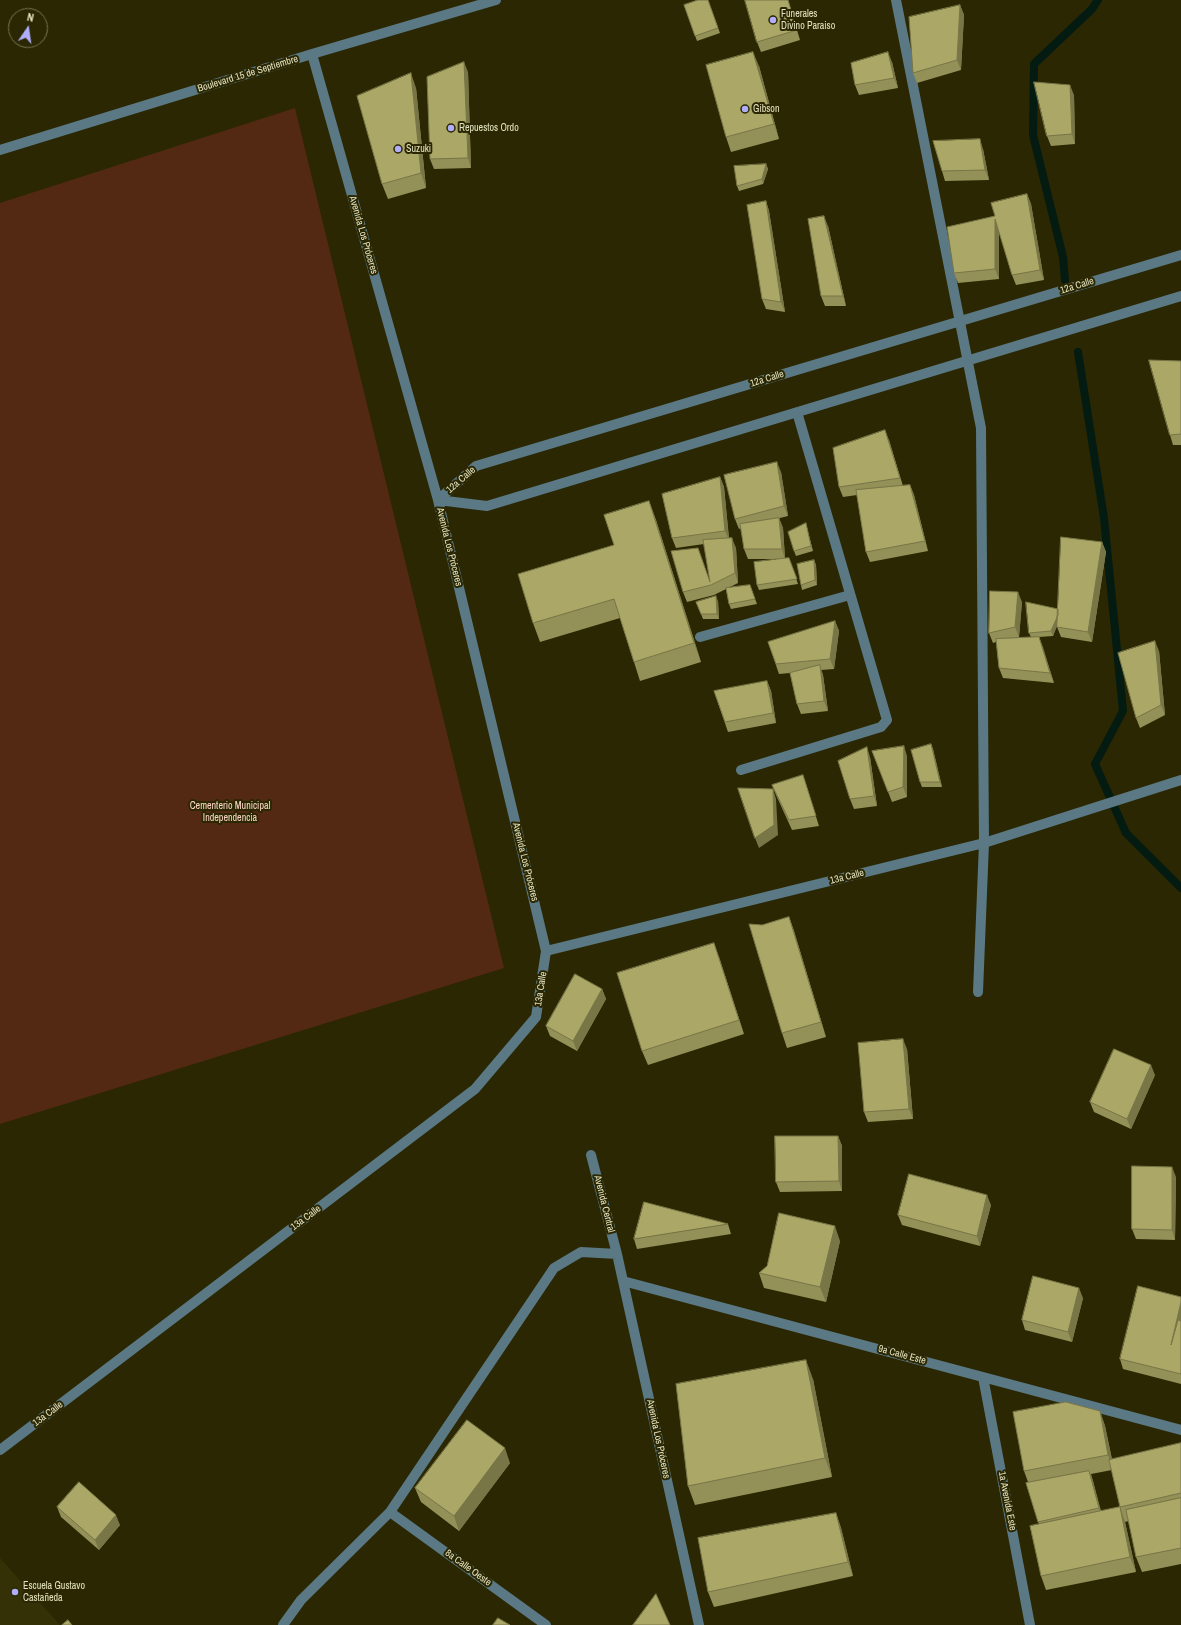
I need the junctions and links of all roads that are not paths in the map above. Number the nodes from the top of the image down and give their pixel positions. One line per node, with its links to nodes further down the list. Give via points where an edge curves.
1 (496, 0): 3 (street, Boulevard 15 de Septiembre)
2 (896, 0): 7 (street)
3 (312, 54): 4 (street, Boulevard 15 de Septiembre); 10 (street, Avenida Los Próceres)
4 (0, 150)
5 (1181, 255): 7 (street, 12a Calle)
6 (1181, 296): 8 (street, 12a Calle)
7 (959, 322): 8 (street); 10 (street, 12a Calle, via 476,466)
8 (968, 361): 9 (street, 12a Calle); 15 (street, via 981,428)
9 (797, 412): 10 (street, 12a Calle, via 487,506); 11 (street)
10 (438, 500): 16 (street, Avenida Los Próceres)
11 (850, 595): 12 (street); 13 (street, via 887,720 881,727)
12 (700, 637)
13 (741, 770)
14 (1181, 780): 15 (street, 13a Calle)
15 (984, 843): 16 (street, 13a Calle); 17 (street)
16 (546, 951): 23 (street, 13a Calle, via 536,1017 475,1089)
17 (978, 992)
18 (591, 1155): 19 (street, Avenida Central)
19 (617, 1254): 20 (street, Avenida Los Próceres); 24 (street, via 581,1252 554,1268)
20 (623, 1281): 21 (street, 9a Calle Este); 27 (street, Avenida Los Próceres)
21 (983, 1377): 22 (street, 9a Calle Este); 28 (street, 1a Avenida Este)
22 (1181, 1430)
23 (0, 1450)
24 (390, 1512): 25 (street, via 301,1600); 26 (street, 8a Calle Oeste)
25 (283, 1625)
26 (546, 1625)
27 (699, 1625)
28 (1030, 1625)

